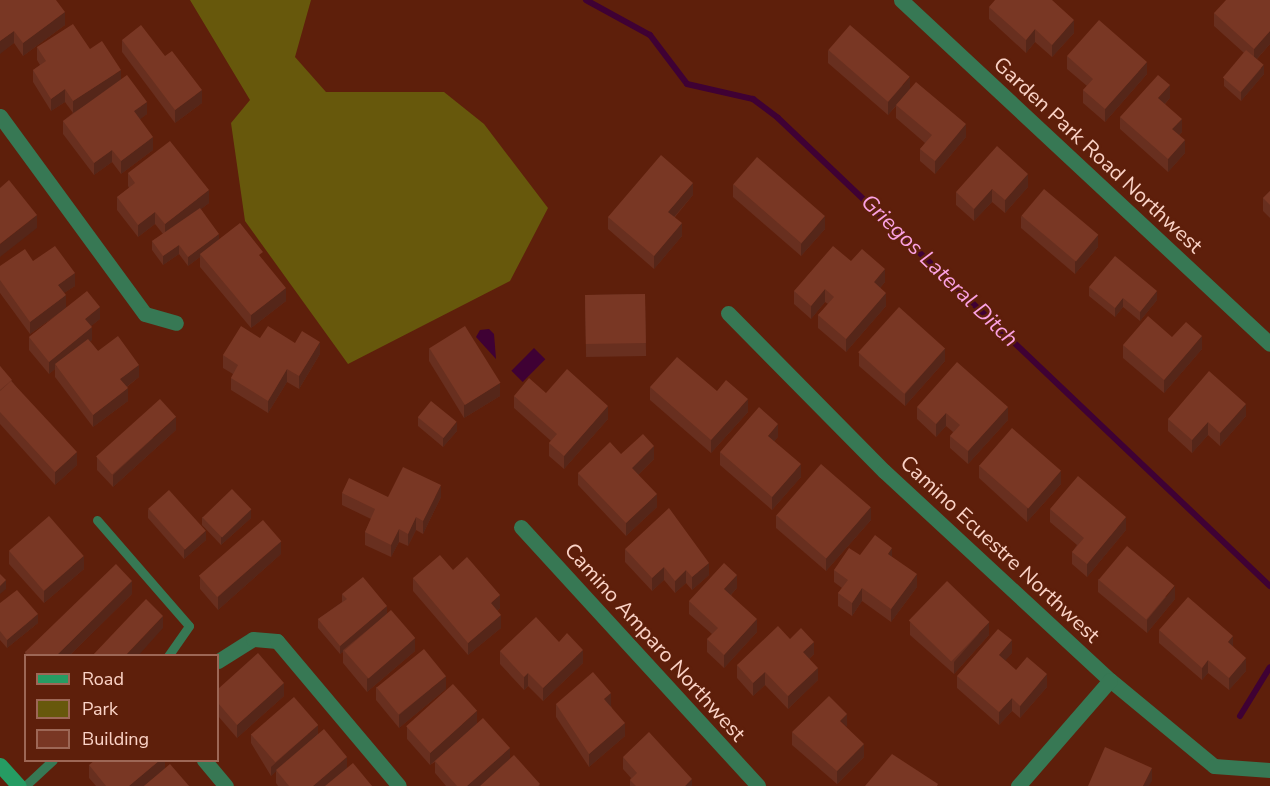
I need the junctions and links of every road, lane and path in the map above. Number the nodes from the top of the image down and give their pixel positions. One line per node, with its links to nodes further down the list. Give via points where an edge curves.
1 (901, 0): 5 (street, Garden Park Road Northwest)
2 (0, 116): 4 (street, via 145,314)
3 (728, 313): 10 (street, Camino Ecuestre Northwest, via 884,471)
4 (176, 323)
5 (1268, 343)
6 (97, 520): 8 (lane, via 189,626)
7 (521, 527): 19 (street, Camino Amparo Northwest)
8 (169, 654)
9 (219, 660): 18 (street, via 253,639 277,641)
10 (1110, 680): 14 (street, Camino Ecuestre Northwest, via 1214,766); 20 (street)
11 (51, 762): 16 (lane)
12 (206, 762): 17 (street)
13 (0, 765): 15 (main road)
14 (1270, 770)
15 (19, 786)
16 (25, 786)
17 (226, 786)
18 (399, 786)
19 (758, 786)
20 (1018, 786)

